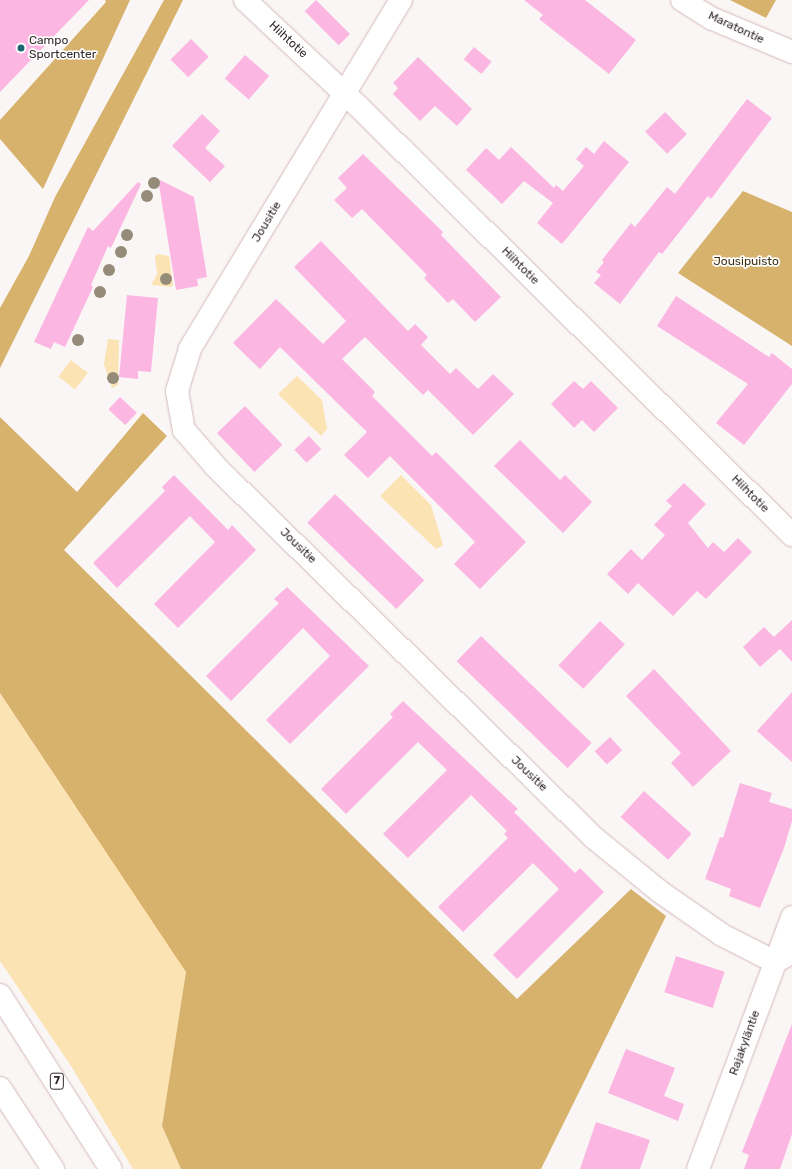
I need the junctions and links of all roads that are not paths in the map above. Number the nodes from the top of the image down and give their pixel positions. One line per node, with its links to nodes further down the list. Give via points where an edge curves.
1 (245, 0): 5 (main road, Hiihtotie)
2 (401, 0): 5 (main road, Jousitie)
3 (682, 0): 4 (main road, Maratontie, via 714,19)
4 (792, 52)
5 (344, 93): 6 (main road, Hiihtotie); 8 (main road, Jousitie, via 190,349 177,391 184,430 210,461 593,837 659,891 722,935)
6 (792, 535)
7 (792, 917): 8 (main road, Rajakyläntie)
8 (784, 957): 13 (main road, Rajakyläntie)
9 (0, 995): 12 (main road, 7)
10 (0, 1088): 11 (main road)
11 (53, 1169)
12 (112, 1169)
13 (698, 1169)

